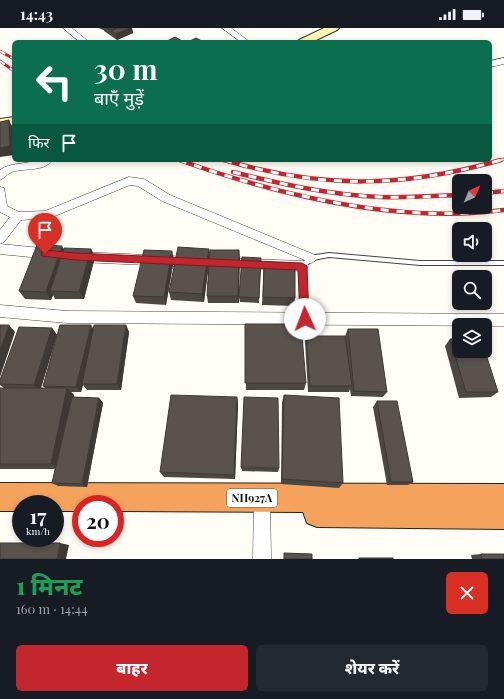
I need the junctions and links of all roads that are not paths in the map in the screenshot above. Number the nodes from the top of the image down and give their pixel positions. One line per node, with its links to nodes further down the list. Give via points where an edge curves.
1 (67, 28): 4 (street)
2 (226, 28): 5 (street)
3 (333, 28): 6 (main road)
4 (82, 40)
5 (243, 40)
6 (307, 40)
7 (504, 61): 8 (street)
8 (492, 64)
9 (42, 162): 10 (street, via 32,166)
10 (14, 164): 11 (street)
11 (0, 176)
12 (0, 191): 13 (street, via 2,208)
13 (18, 216): 14 (street); 16 (street, via 46,215 129,181 140,182 166,198)
14 (0, 239)
15 (0, 249): 16 (street, via 64,255)
16 (307, 262): 17 (lane, via 329,255 420,263); 19 (lane)
17 (504, 263)
18 (0, 311): 19 (street, via 67,317)
19 (305, 319): 20 (street)
20 (504, 320)
21 (0, 497): 23 (highway, NH927A)
22 (504, 498): 23 (highway, NH927A)
23 (262, 505): 26 (highway, NH927A); 27 (highway, NH927A); 28 (street)
24 (0, 511): 25 (highway)
25 (12, 511)
26 (124, 512)
27 (504, 515)
28 (262, 559)

